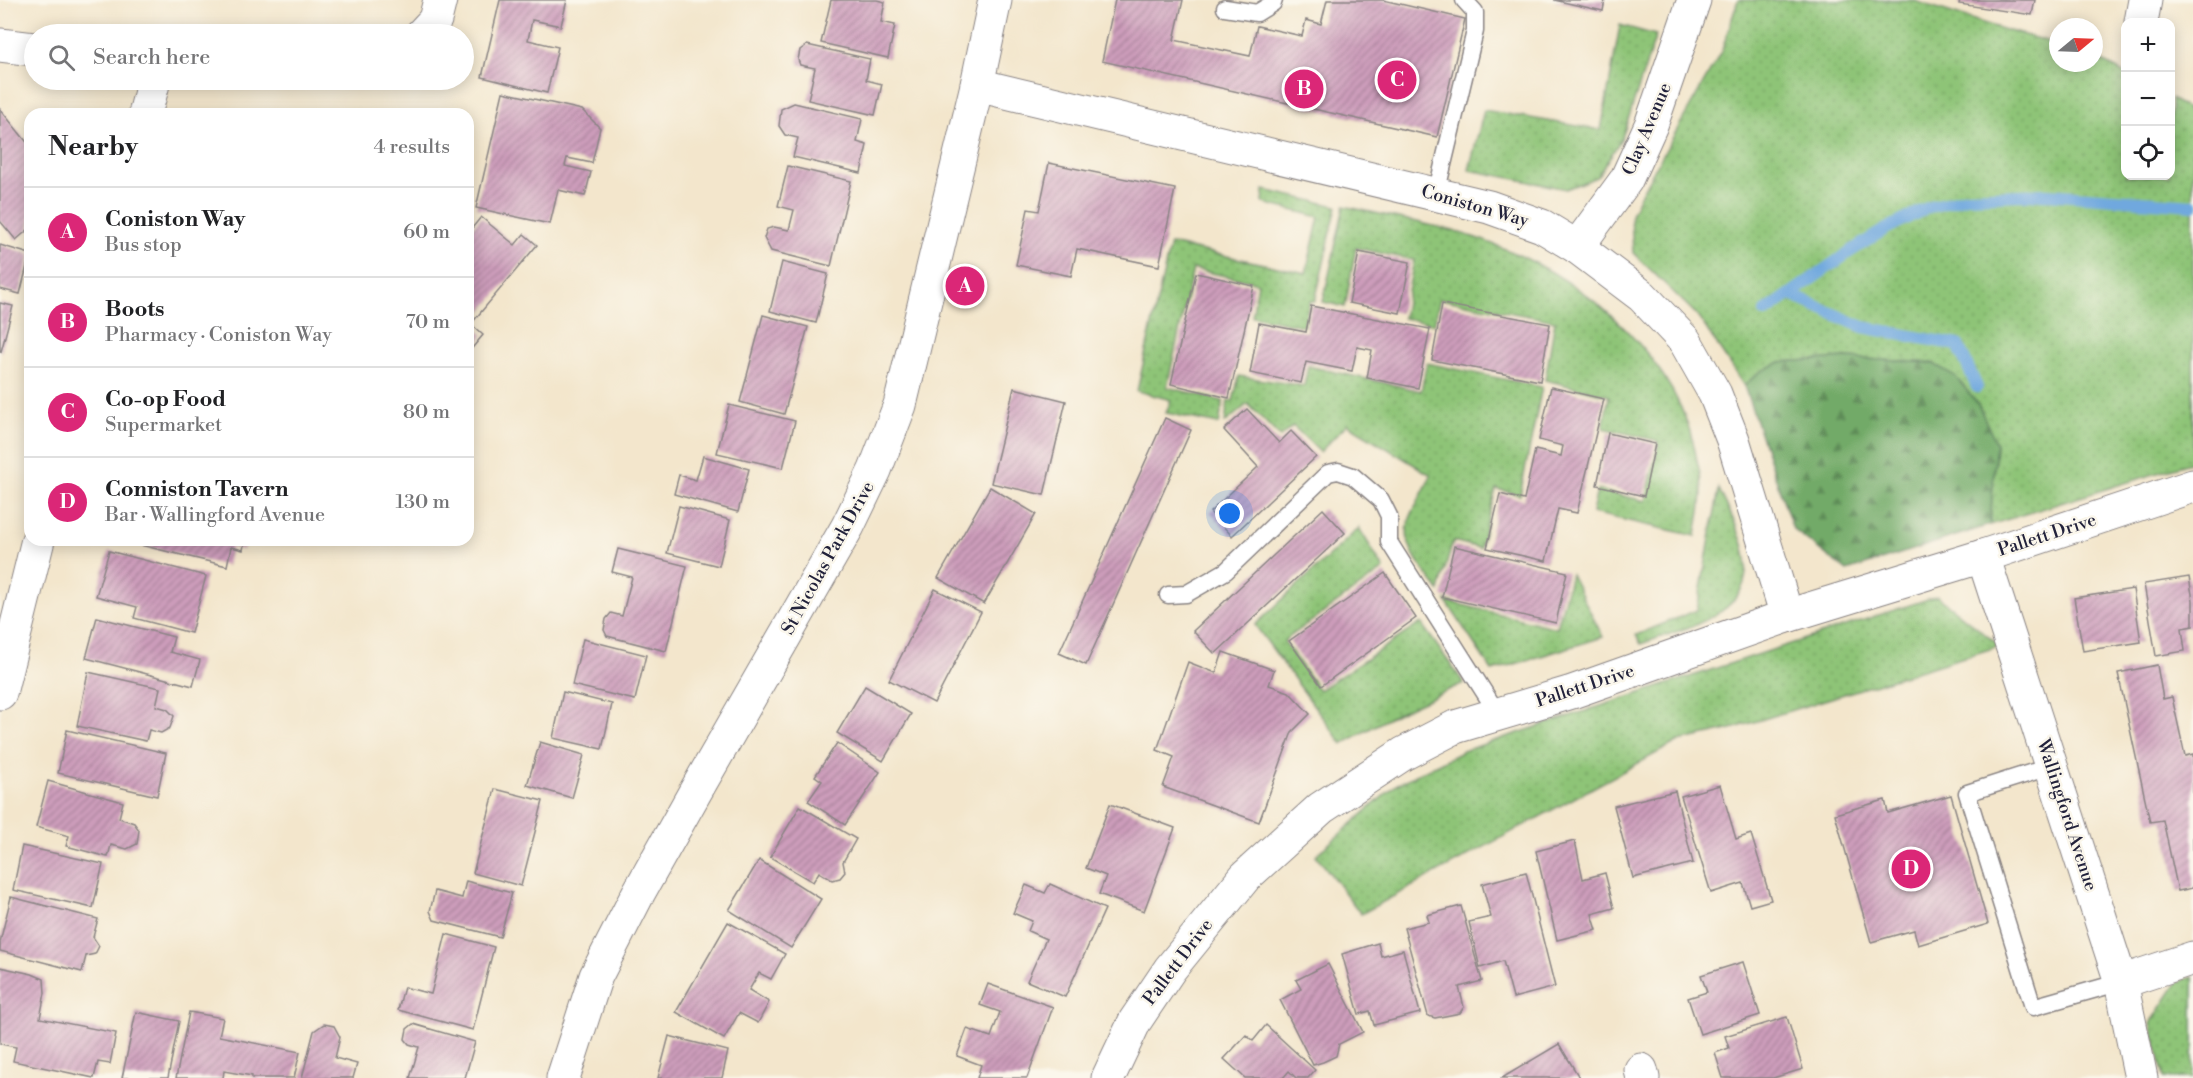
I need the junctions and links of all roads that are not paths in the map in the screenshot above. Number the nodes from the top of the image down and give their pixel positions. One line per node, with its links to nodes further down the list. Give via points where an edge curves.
1 (440, 0): 9 (street)
2 (995, 0): 12 (street, St Nicolas Park Drive)
3 (1274, 0): 7 (lane, via 1257,14)
4 (1464, 0): 15 (lane, via 1475,12 1475,31)
5 (1694, 0): 16 (street, Clay Avenue, via 1651,125 1626,180)
6 (2145, 0): 8 (street)
7 (1225, 8)
8 (2142, 18)
9 (431, 24)
10 (0, 45): 11 (street)
11 (24, 48)
12 (977, 85): 15 (street, Coniston Way); 27 (street, St Nicolas Park Drive, via 900,405 875,470 848,526 694,794 596,976)
13 (151, 90): 14 (street)
14 (147, 108)
15 (1436, 194): 16 (street, Coniston Way, via 1531,222)
16 (1577, 247): 21 (street, Coniston Way, via 1642,296 1685,341 1710,385 1733,440)
17 (2193, 486): 19 (street, Pallett Drive)
18 (37, 546): 22 (street)
19 (1983, 555): 21 (street, Pallett Drive); 24 (street, Wallingford Avenue)
20 (1168, 595): 23 (lane, via 1186,594 1226,571 1328,473 1346,473 1381,500 1389,516 1389,542)
21 (1787, 616): 23 (street, Pallett Drive)
22 (0, 693)
23 (1498, 714): 28 (street, Pallett Drive, via 1455,728 1403,754 1321,808 1245,877 1170,969 1135,1021)
24 (2052, 766): 26 (street, Wallingford Avenue); 26 (lane, via 1967,793 2033,1007)
25 (2193, 958): 26 (street)
26 (2121, 981): 29 (street, Wallingford Avenue)
27 (563, 1078)
28 (1108, 1078)
29 (2140, 1078)

